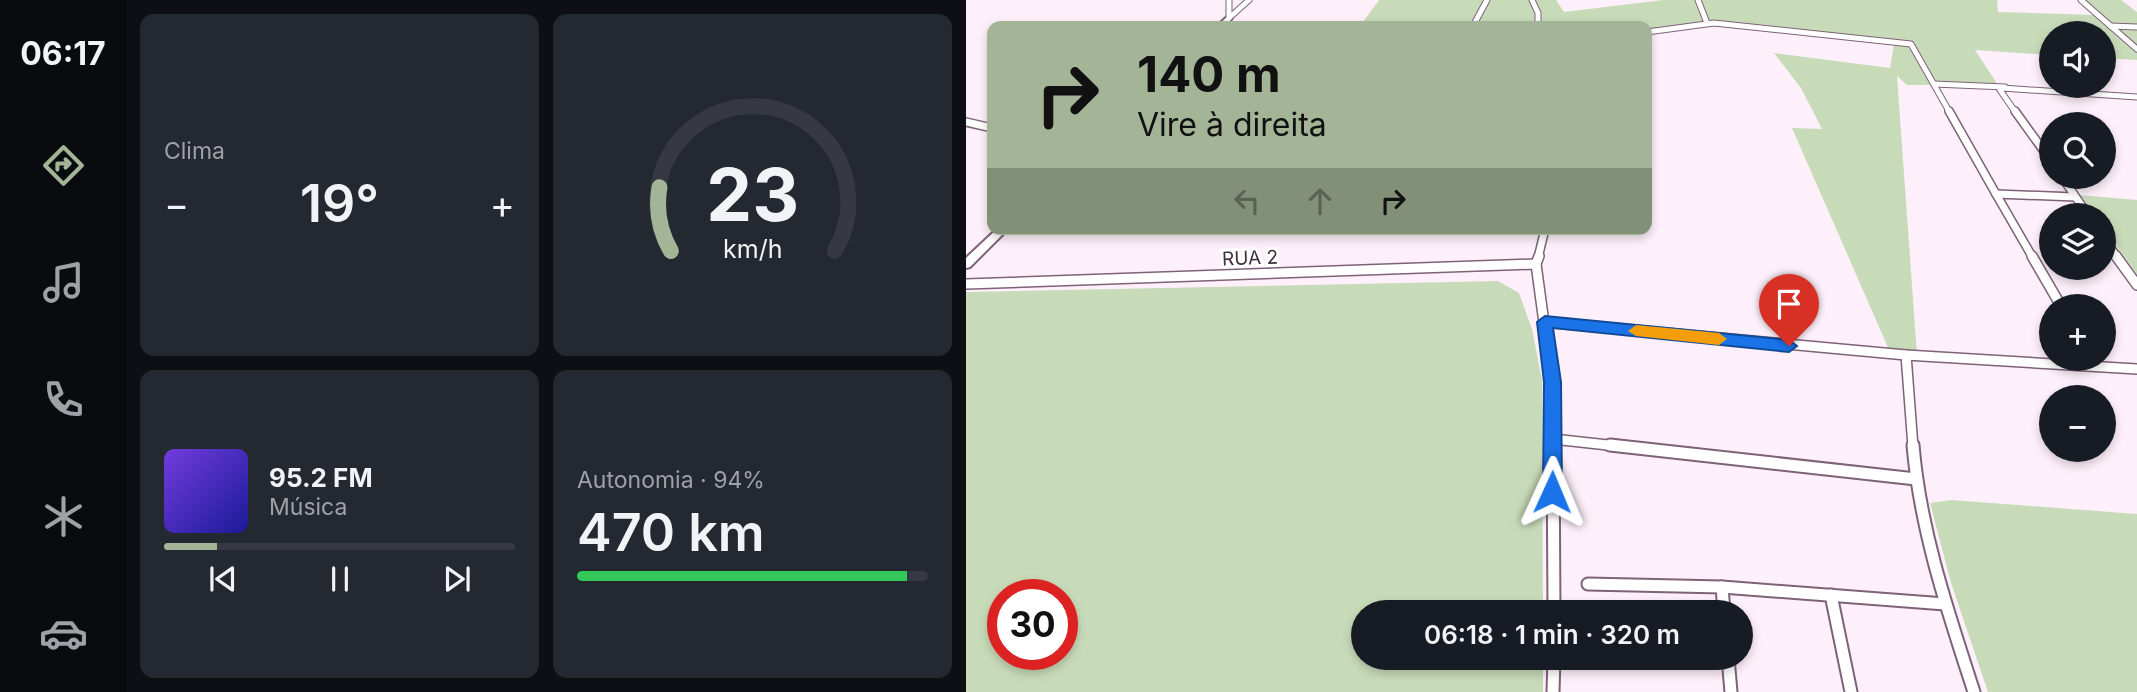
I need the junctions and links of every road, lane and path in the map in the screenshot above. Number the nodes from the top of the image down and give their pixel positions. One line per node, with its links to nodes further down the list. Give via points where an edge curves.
1 (1229, 0): 7 (street)
2 (1249, 0): 7 (street)
3 (1486, 0): 9 (street)
4 (1532, 0): 10 (street)
5 (1698, 0): 12 (street)
6 (2081, 0): 11 (street)
7 (1229, 18): 8 (street)
8 (1226, 21)
9 (1476, 21)
10 (1538, 21)
11 (2104, 21)
12 (1707, 23): 15 (street); 18 (street, via 1911,44)
13 (2116, 26): 14 (street)
14 (2137, 27)
15 (1652, 31)
16 (2116, 31): 17 (street)
17 (2137, 49)
18 (1934, 84): 19 (street); 25 (street)
19 (2005, 87): 20 (street); 23 (street, via 2000,90)
20 (2137, 97)
21 (966, 122): 22 (street)
22 (987, 127)
23 (2039, 144)
24 (2070, 189): 26 (street)
25 (1996, 194): 26 (street); 35 (street)
26 (2075, 197): 27 (street)
27 (2079, 203)
28 (997, 235): 31 (street)
29 (1545, 235): 32 (street)
30 (2116, 256): 34 (street)
31 (966, 264)
32 (1536, 264): 33 (street, RUA 2); 36 (street)
33 (966, 284)
34 (2137, 285)
35 (2054, 294)
36 (1545, 322): 37 (street); 41 (street)
37 (1906, 355): 38 (street); 42 (street)
38 (2039, 361)
39 (2116, 366): 40 (street)
40 (2137, 369)
41 (1553, 439): 42 (street); 46 (street)
42 (1916, 479): 48 (street)
43 (1588, 583): 44 (street)
44 (1722, 587): 45 (street); 47 (street)
45 (1831, 595): 48 (street); 53 (street)
46 (1554, 600)
47 (1723, 600)
48 (1945, 604): 54 (street)
49 (1553, 670): 51 (street)
50 (1729, 670): 52 (street)
51 (1553, 692)
52 (1731, 692)
53 (1851, 692)
54 (1974, 692)

